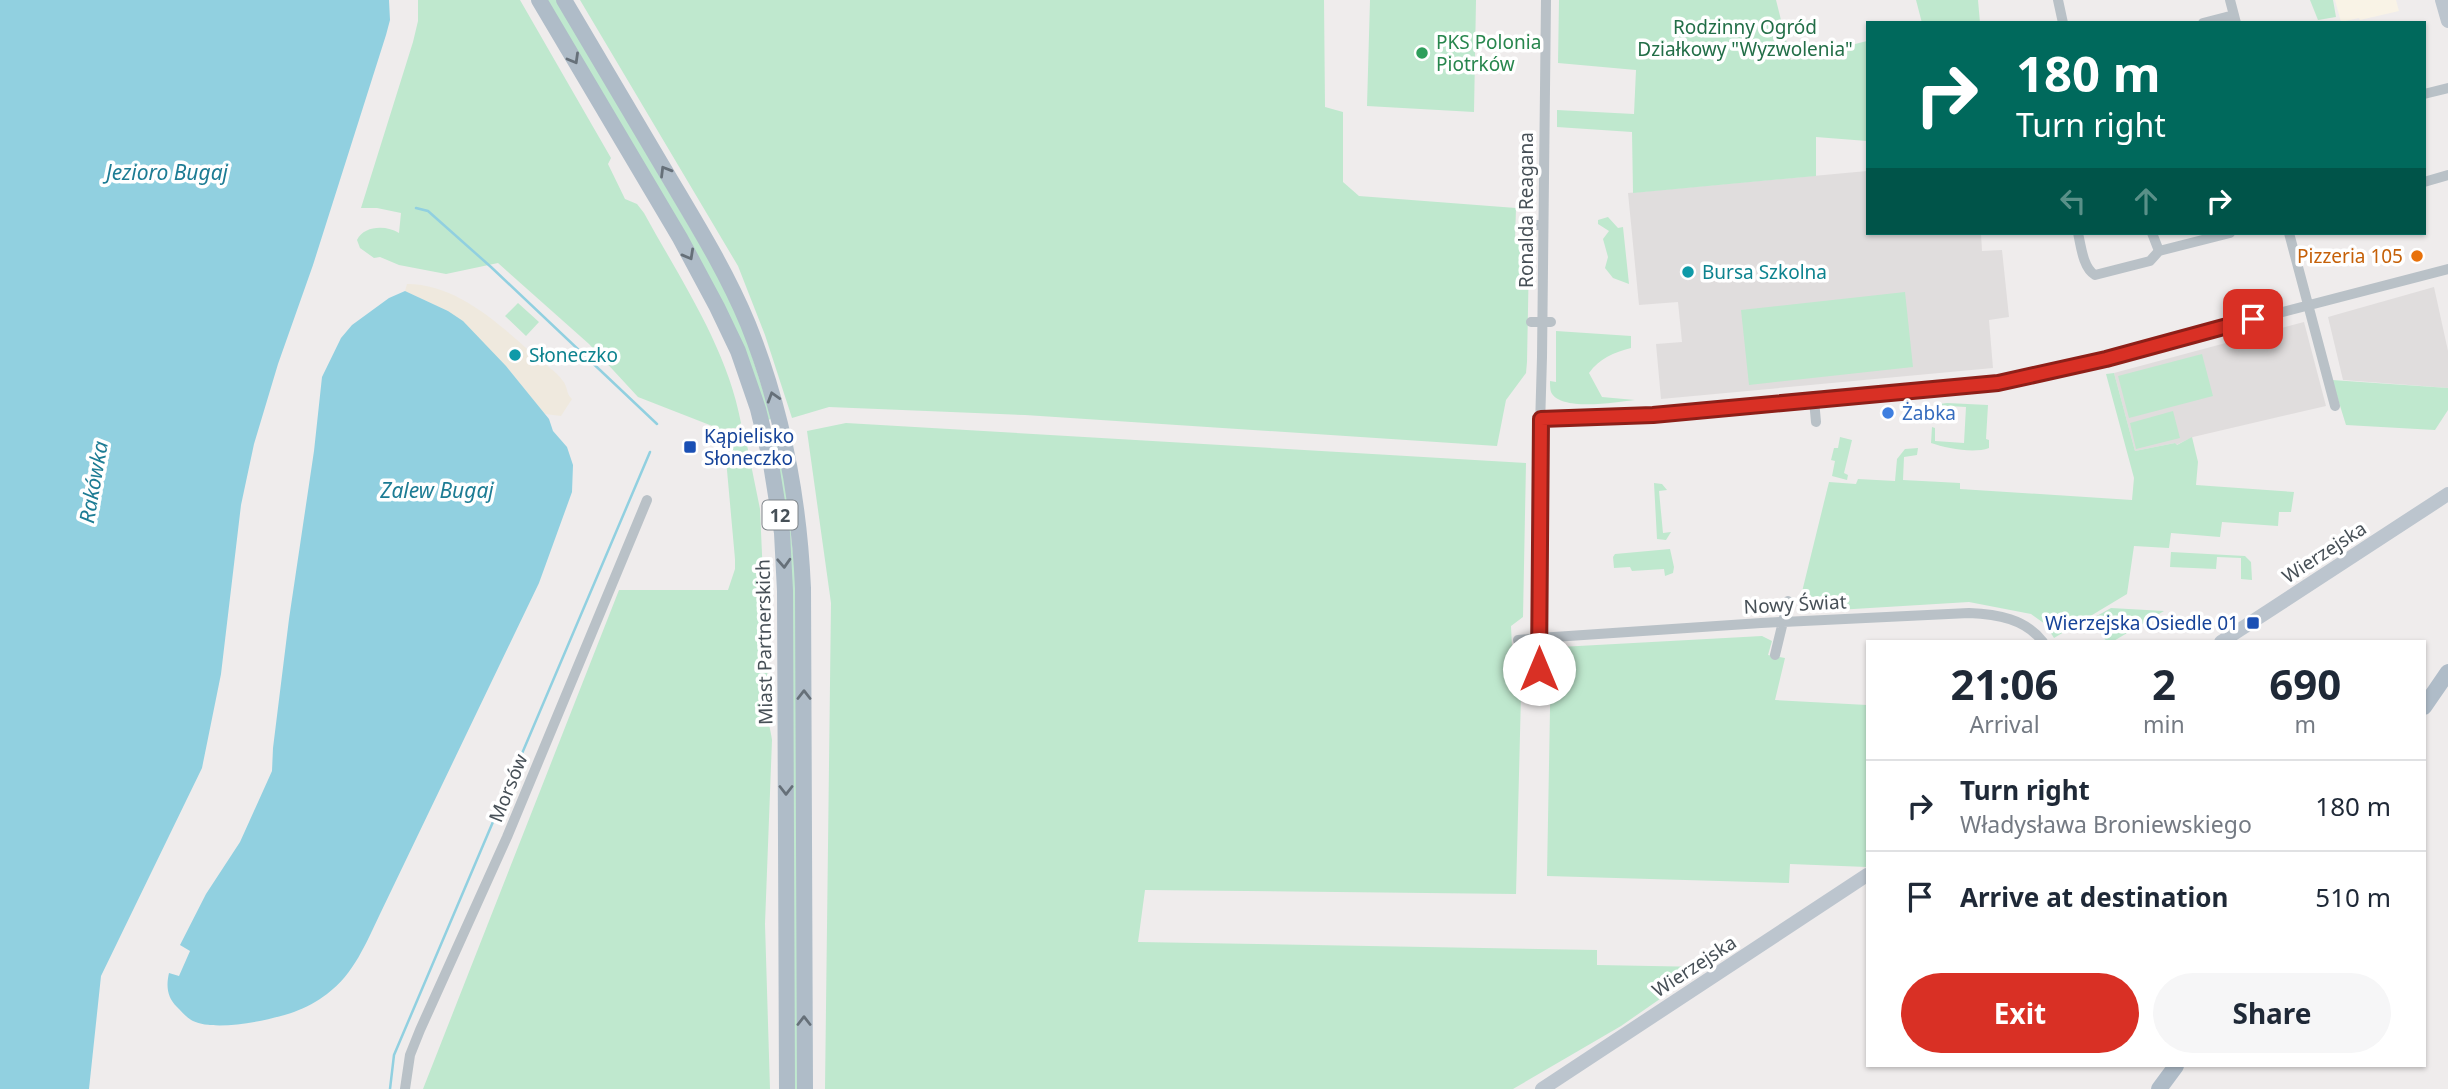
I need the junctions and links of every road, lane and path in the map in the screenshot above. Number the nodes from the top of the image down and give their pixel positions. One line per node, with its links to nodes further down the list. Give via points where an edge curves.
1 (539, 0): 44 (main road, Miast Partnerskich / 12, one-way to 44, via 717,307 745,370 769,451 781,522 785,591)
2 (564, 0): 45 (main road, Miast Partnerskich / 12, one-way to 2, via 803,588 797,511 784,439 756,345 731,286)
3 (1546, 0): 15 (street, Ronalda Reagana)
4 (2058, 0): 8 (street)
5 (2230, 0): 7 (street)
6 (2442, 0): 9 (street)
7 (2235, 19)
8 (2063, 21)
9 (2448, 21)
10 (2448, 88): 11 (street)
11 (2426, 94)
12 (2448, 176): 13 (street)
13 (2426, 182)
14 (1529, 225): 15 (street)
15 (1544, 225): 24 (street, Ronalda Reagana)
16 (2079, 235): 20 (street, via 2092,274 2150,261)
17 (2153, 235): 20 (street)
18 (2223, 235): 20 (street)
19 (2290, 235): 22 (street)
20 (2159, 251)
21 (2448, 269): 22 (street)
22 (2308, 304): 25 (street, via 2012,380); 26 (street)
23 (1531, 322): 24 (street)
24 (1547, 322): 27 (street, Ronalda Reagana)
25 (1814, 400): 27 (street, via 1653,415); 28 (street)
26 (2334, 406)
27 (1541, 419): 33 (street)
28 (1816, 422)
29 (2448, 494): 36 (street, Wierzejska)
30 (647, 500): 43 (street, Morsów, via 507,837 410,1055)
31 (1788, 601): 32 (street)
32 (1782, 622): 33 (street, Nowy Świat); 35 (street, Nowy Świat, via 1978,613 2019,622); 37 (street)
33 (1539, 638): 34 (street, Nowy Świat); 38 (street)
34 (1518, 640)
35 (2041, 640)
36 (2224, 640)
37 (1775, 656)
38 (1539, 669)
39 (2448, 672): 40 (main road)
40 (2426, 704)
41 (1866, 875): 46 (street, Wierzejska)
42 (2175, 1067): 47 (main road)
43 (405, 1089)
44 (787, 1089)
45 (805, 1089)
46 (1542, 1089)
47 (2159, 1089)

